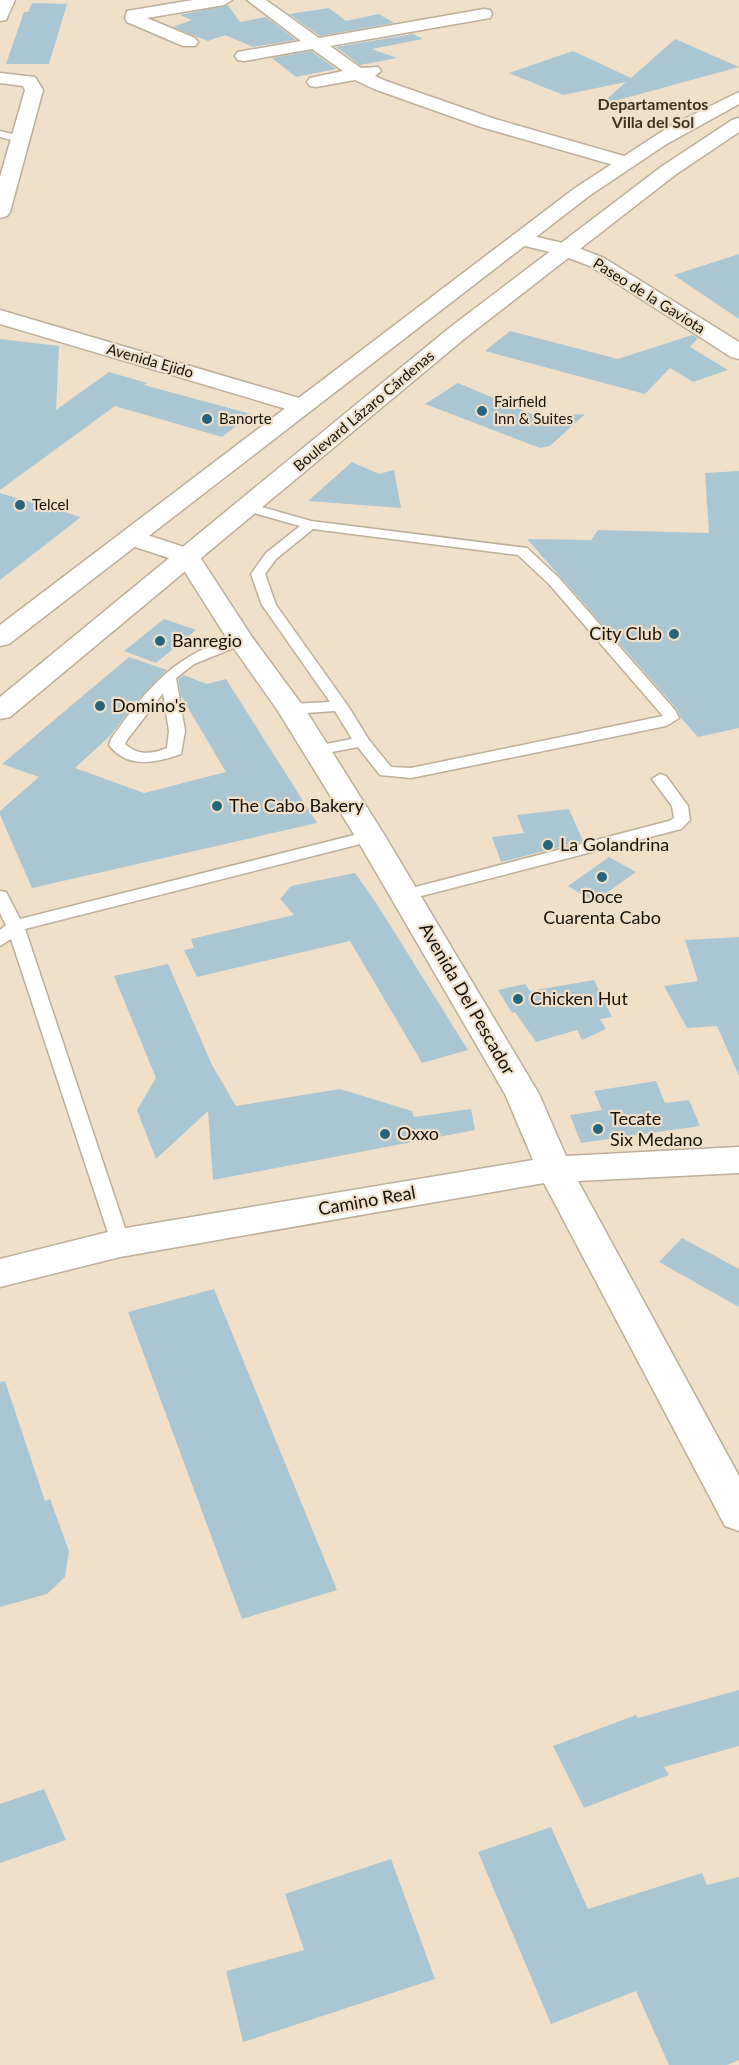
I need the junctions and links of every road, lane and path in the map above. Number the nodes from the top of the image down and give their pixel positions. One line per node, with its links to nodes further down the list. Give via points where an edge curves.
1 (7, 0): 6 (street)
2 (224, 0): 7 (street, via 133,15)
3 (255, 0): 8 (street)
4 (276, 0): 8 (street)
5 (484, 14): 8 (street)
6 (0, 16)
7 (189, 42)
8 (326, 42): 9 (street); 10 (street)
9 (244, 56)
10 (366, 72): 12 (street); 18 (street, via 380,85 488,123)
11 (0, 78): 17 (street, via 33,84)
12 (316, 82)
13 (739, 97): 18 (street)
14 (739, 124): 19 (street, Boulevard Lázaro Cárdenas)
15 (739, 133): 19 (street)
16 (0, 134): 17 (lane)
17 (20, 139): 20 (street)
18 (629, 159): 21 (street)
19 (668, 171): 22 (street, Boulevard Lázaro Cárdenas)
20 (0, 212)
21 (520, 239): 22 (street, Paseo de la Gaviota); 25 (street)
22 (564, 249): 24 (street, Paseo de la Gaviota, via 597,262); 26 (street, Boulevard Lázaro Cárdenas)
23 (0, 317): 25 (street, Avenida Ejido)
24 (739, 352)
25 (301, 406): 28 (street)
26 (248, 507): 27 (lane); 29 (street, Boulevard Lázaro Cárdenas)
27 (310, 525): 33 (lane, via 271,556 258,574 269,605); 36 (lane, via 522,551 555,581 671,718 396,774 386,772)
28 (132, 538): 29 (street); 30 (street)
29 (187, 556): 31 (street, Avenida Del Pescador); 35 (street, Boulevard Lázaro Cárdenas)
30 (0, 637)
31 (241, 640): 32 (lane, via 189,661); 34 (street, Avenida Del Pescador)
32 (168, 677): 32 (lane, via 177,731 175,751 145,759 124,752 117,744 119,739)
33 (340, 706): 34 (lane); 36 (lane)
34 (291, 709): 37 (street, Avenida Del Pescador)
35 (0, 711)
36 (362, 742): 37 (lane)
37 (316, 750): 39 (street, Avenida Del Pescador)
38 (660, 779): 40 (lane, via 683,814 675,825)
39 (370, 836): 40 (street, Avenida Del Pescador); 42 (lane)
40 (406, 895): 45 (street, Avenida Del Pescador, via 522,1094)
41 (0, 896): 42 (lane)
42 (15, 926): 43 (lane); 46 (lane)
43 (0, 940)
44 (739, 1160): 45 (street, Camino Real)
45 (554, 1169): 46 (street, Camino Real); 48 (street, Avenida Del Pescador)
46 (120, 1243): 47 (street, Camino Real)
47 (0, 1274)
48 (739, 1514)

